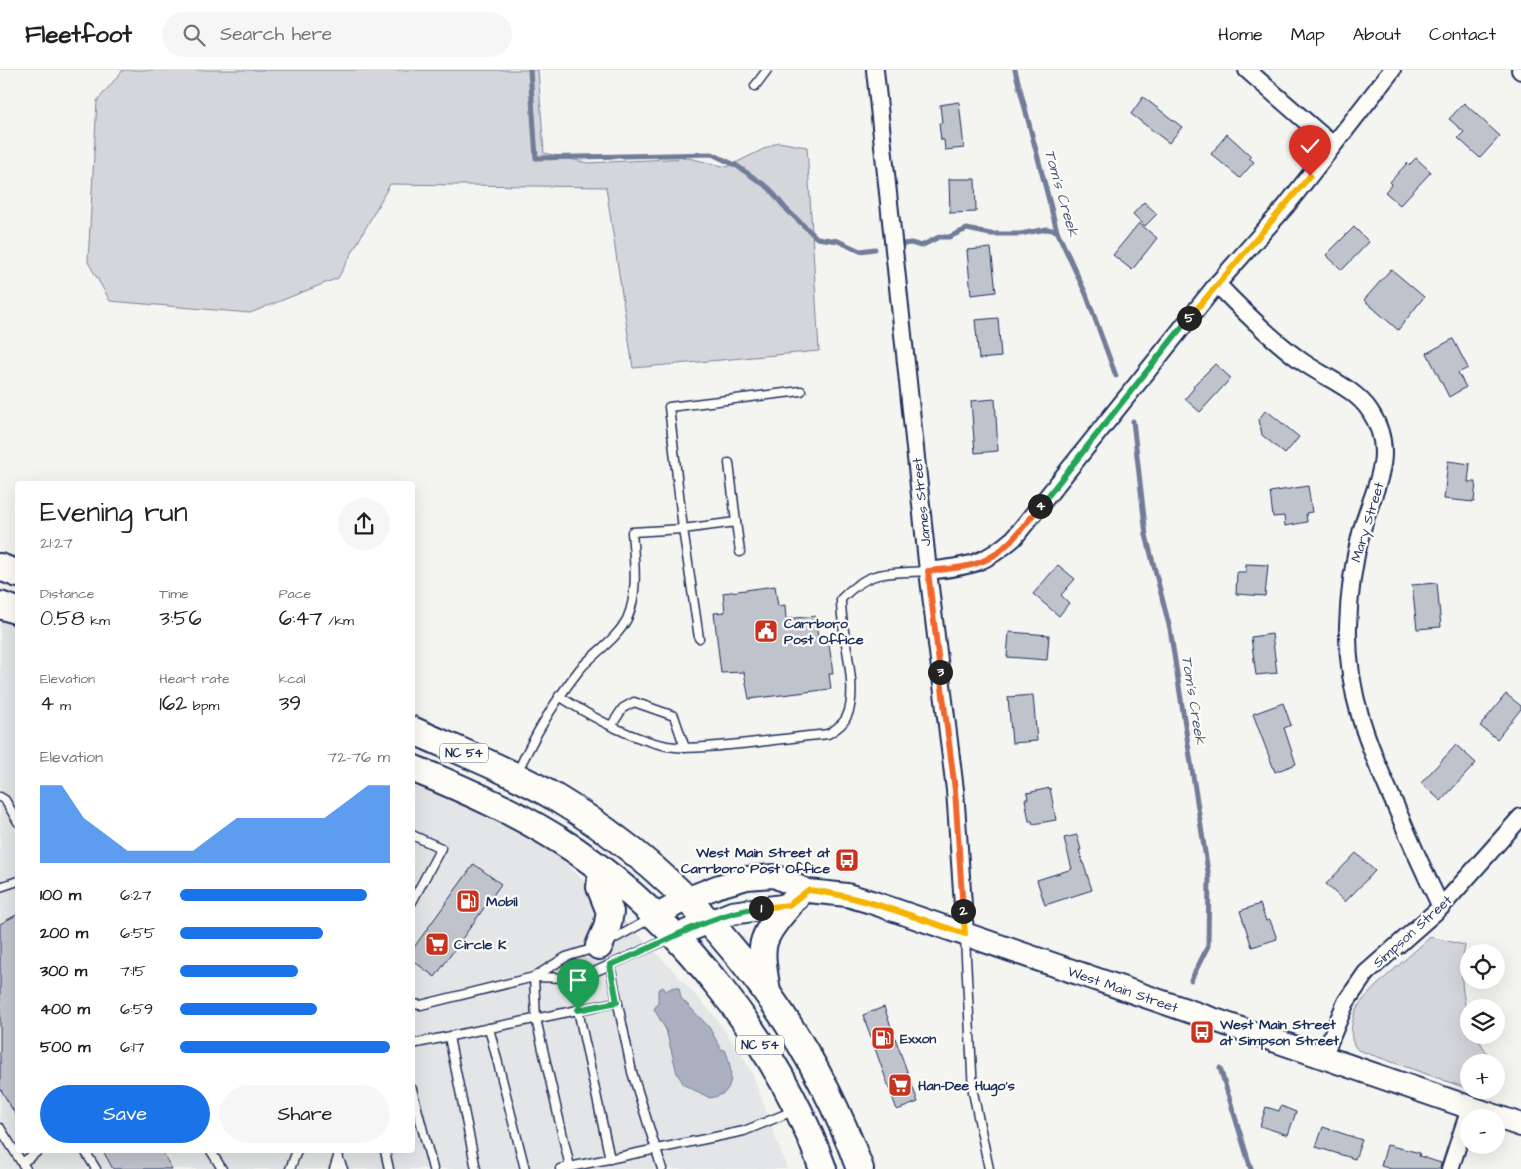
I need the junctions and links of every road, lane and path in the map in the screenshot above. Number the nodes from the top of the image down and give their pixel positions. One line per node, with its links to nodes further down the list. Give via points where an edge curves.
1 (767, 70): 5 (lane)
2 (875, 70): 14 (street, James Street)
3 (1247, 70): 6 (street)
4 (1392, 70): 6 (street)
5 (754, 86)
6 (1333, 145): 7 (street, via 1286,206)
7 (1217, 284): 14 (street, via 1014,538 978,563); 35 (street, Mary Street, via 1279,344 1358,397 1380,431 1383,443 1381,477 1362,531 1351,583 1348,630 1351,673 1356,707 1366,740)
8 (801, 391): 11 (lane, via 669,407)
9 (729, 463): 10 (lane)
10 (736, 522): 11 (lane); 12 (lane)
11 (682, 529): 18 (lane); 19 (lane, via 632,532 632,602 626,619 607,645 582,667)
12 (740, 552)
13 (0, 568): 15 (highway)
14 (928, 571): 22 (lane, via 870,575 841,599 852,696 847,716 838,728 828,734); 38 (street, James Street, via 955,790)
15 (15, 573)
16 (0, 605): 17 (highway)
17 (15, 611)
18 (699, 638)
19 (559, 696): 20 (lane); 24 (lane, via 544,717)
20 (611, 726): 22 (lane, via 650,741); 22 (lane, via 623,708 634,702 674,716)
21 (415, 731): 24 (highway, NC 54)
22 (685, 748)
23 (415, 769): 29 (highway, NC 54, via 504,808 560,841)
24 (516, 776): 34 (highway, NC 54, via 593,821 632,850)
25 (0, 797): 27 (lane)
26 (1521, 816): 35 (street, Simpson Street)
27 (15, 817)
28 (415, 836): 32 (lane, via 441,848)
29 (602, 871): 36 (highway, NC 54); 40 (highway, via 600,887 610,912)
30 (15, 882): 31 (lane)
31 (0, 887)
32 (415, 896)
33 (798, 898): 34 (main road, West Main Street, via 774,876 747,878); 37 (main road, West Main Street); 38 (main road, West Main Street, via 847,895); 42 (highway, via 771,926 763,942)
34 (686, 899): 36 (main road, West Main Street); 37 (highway, NC 54)
35 (1441, 907): 50 (street, Simpson Street, via 1356,985 1334,1026)
36 (656, 916): 39 (highway, NC 54); 40 (lane, via 625,935)
37 (707, 922): 39 (main road, West Main Street); 42 (highway, NC 54)
38 (965, 934): 50 (main road, West Main Street); 81 (lane, via 973,1092)
39 (675, 936): 40 (lane); 53 (highway, NC 54, via 736,1008)
40 (605, 956): 41 (lane, via 566,957); 41 (lane, via 569,978); 43 (lane)
41 (534, 977): 44 (lane); 46 (lane)
42 (767, 993): 80 (highway, NC 54, via 820,1077)
43 (617, 1002): 45 (lane); 56 (lane, via 632,1072)
44 (415, 1004)
45 (578, 1010): 46 (lane); 65 (lane)
46 (536, 1019): 47 (lane); 67 (lane)
47 (489, 1028): 48 (lane); 76 (lane)
48 (449, 1037): 49 (lane); 75 (lane)
49 (415, 1043)
50 (1323, 1057): 52 (main road, West Main Street)
51 (415, 1100): 74 (lane)
52 (1470, 1108): 54 (main road, West Main Street); 82 (street)
53 (797, 1109): 56 (lane, via 744,1130); 79 (highway, NC 54)
54 (1521, 1125)
55 (0, 1128): 57 (lane)
56 (654, 1149): 65 (lane); 78 (lane)
57 (15, 1152)
58 (16, 1153): 66 (lane)
59 (36, 1153): 66 (lane)
60 (86, 1153): 68 (lane)
61 (212, 1153): 69 (lane)
62 (295, 1153): 70 (lane)
63 (385, 1153): 73 (lane)
64 (339, 1154): 71 (lane); 72 (lane)
65 (610, 1159): 67 (lane)
66 (24, 1166)
67 (570, 1167): 77 (lane)
68 (96, 1169)
69 (222, 1169)
70 (290, 1169)
71 (334, 1169)
72 (343, 1169)
73 (389, 1169)
74 (433, 1169)
75 (476, 1169)
76 (525, 1169)
77 (560, 1169)
78 (662, 1169)
79 (823, 1169)
80 (860, 1169)
81 (989, 1169)
82 (1450, 1169)

